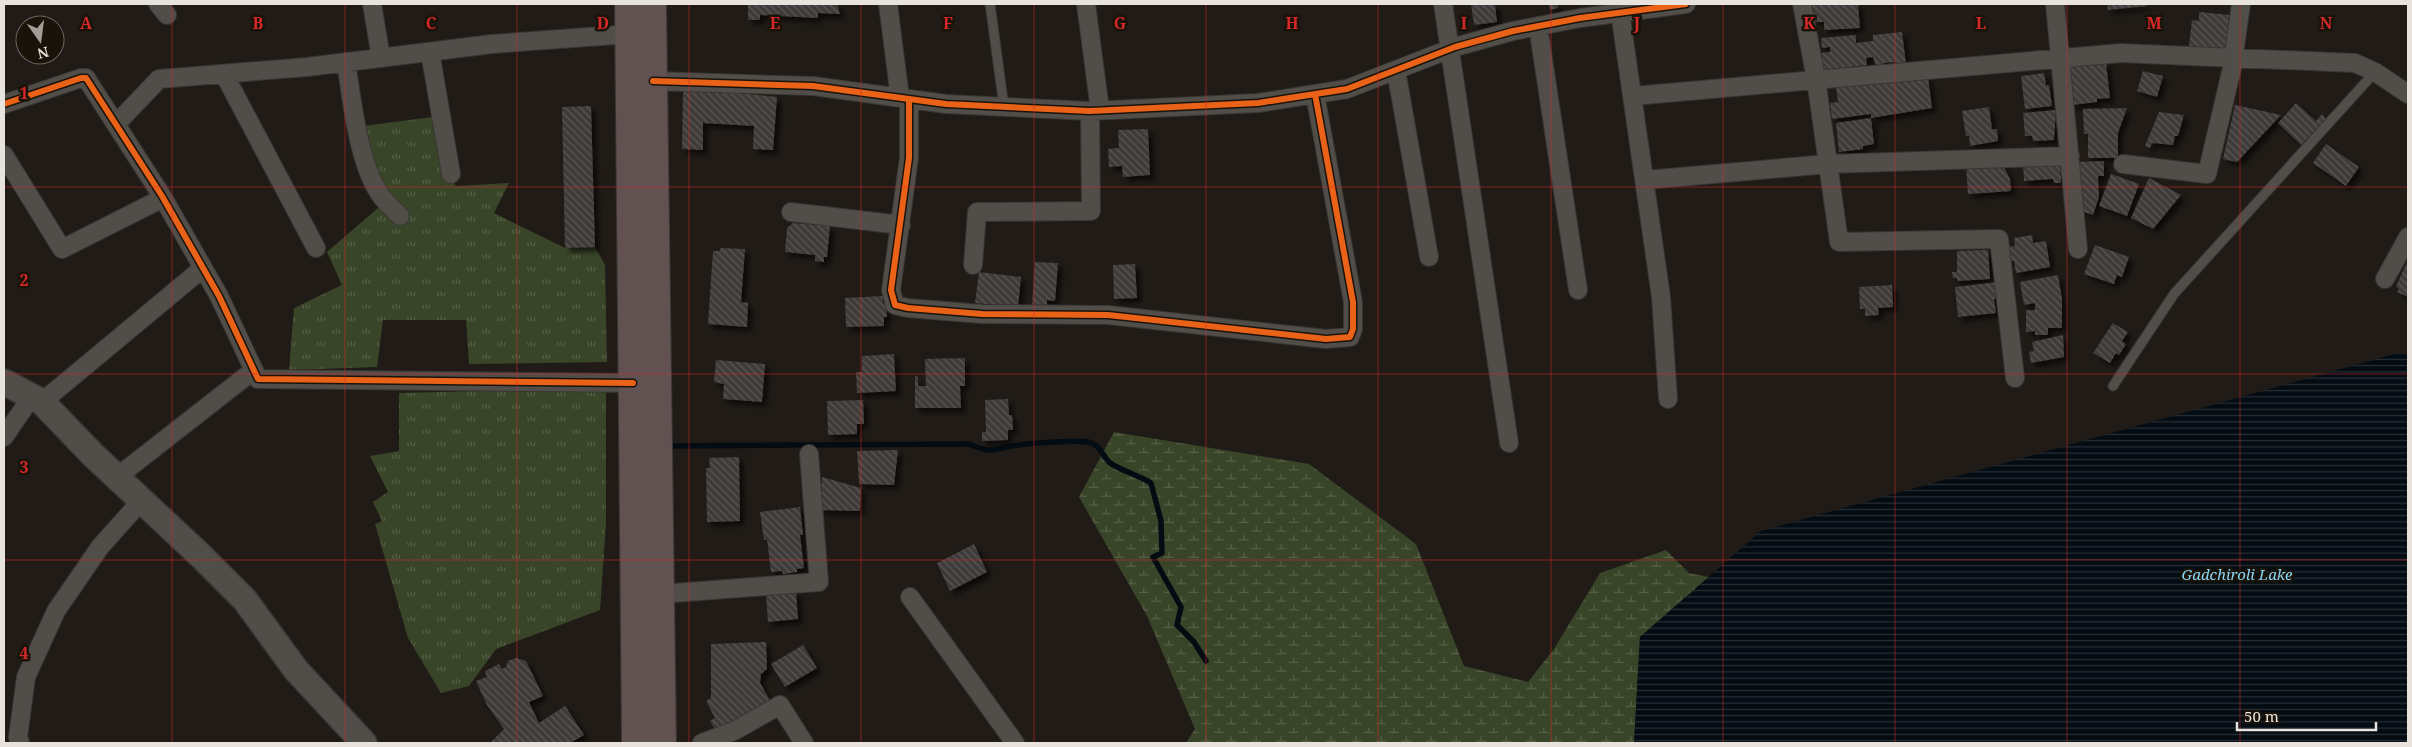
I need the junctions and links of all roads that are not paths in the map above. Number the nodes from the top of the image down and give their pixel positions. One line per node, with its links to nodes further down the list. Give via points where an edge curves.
1 (372, 4): 18 (street)
2 (630, 4): 14 (highway)
3 (652, 4): 25 (highway)
4 (888, 4): 29 (street)
5 (990, 4): 31 (lane)
6 (1086, 4): 32 (street)
7 (1443, 4): 15 (street)
8 (1686, 4): 12 (street)
9 (1802, 4): 24 (street)
10 (2055, 4): 17 (street)
11 (2241, 4): 19 (street)
12 (1620, 12): 13 (street); 28 (street)
13 (1538, 26): 15 (street); 51 (street)
14 (630, 34): 16 (street); 55 (highway)
15 (1450, 49): 21 (street); 60 (street)
16 (430, 52): 18 (street); 38 (street)
17 (2058, 57): 19 (street, via 2121,53); 24 (street); 35 (street)
18 (381, 58): 20 (street)
19 (2234, 58): 22 (street, via 2355,63); 37 (street, via 2207,174)
20 (346, 62): 23 (street); 42 (street, via 356,125 368,170 379,193)
21 (1396, 70): 26 (street, via 1347,90); 47 (street)
22 (2375, 72): 27 (street); 56 (lane, via 2174,294)
23 (224, 74): 33 (street, via 159,79); 45 (street)
24 (1816, 79): 28 (street); 36 (street)
25 (653, 81): 29 (street, via 813,86); 64 (highway)
26 (1315, 94): 32 (street, via 1258,103); 43 (street, via 1353,302 1350,337 1326,339 1108,315 982,314 895,305 891,290)
27 (2408, 94)
28 (1633, 96): 39 (street)
29 (904, 98): 31 (street); 43 (street, via 909,158)
30 (4, 104): 33 (street, via 86,78)
31 (1004, 107): 32 (street)
32 (1095, 110): 48 (street, via 1091,211 977,212)
33 (116, 124): 40 (street)
34 (4, 155): 40 (street, via 62,249)
35 (2070, 156): 36 (street); 46 (street)
36 (1828, 164): 39 (street); 53 (street, via 1839,242 1999,239)
37 (2123, 164)
38 (451, 174)
39 (1645, 180): 58 (street, via 1661,297)
40 (163, 198): 49 (street)
41 (791, 212): 43 (street)
42 (400, 216)
43 (900, 225)
44 (2408, 237): 50 (street)
45 (316, 248)
46 (2078, 249)
47 (1429, 257)
48 (973, 265)
49 (203, 268): 52 (street); 57 (street)
50 (2385, 279)
51 (1578, 290)
52 (254, 370): 55 (street, via 258,379); 62 (street)
53 (2014, 378)
54 (4, 382): 57 (street)
55 (633, 383): 68 (highway)
56 (2113, 386)
57 (37, 399): 59 (street); 62 (street)
58 (1668, 399)
59 (4, 437)
60 (1509, 443)
61 (808, 454): 64 (street, via 819,582)
62 (117, 477): 63 (street)
63 (142, 500): 66 (street, via 100,547 56,611 26,677 18,737); 67 (street, via 244,600 296,670)
64 (660, 594): 69 (highway)
65 (910, 597): 72 (street)
66 (20, 743)
67 (364, 743)
68 (636, 743)
69 (662, 743)
70 (702, 743): 71 (street, via 734,731 780,705)
71 (804, 743)
72 (1015, 743)

